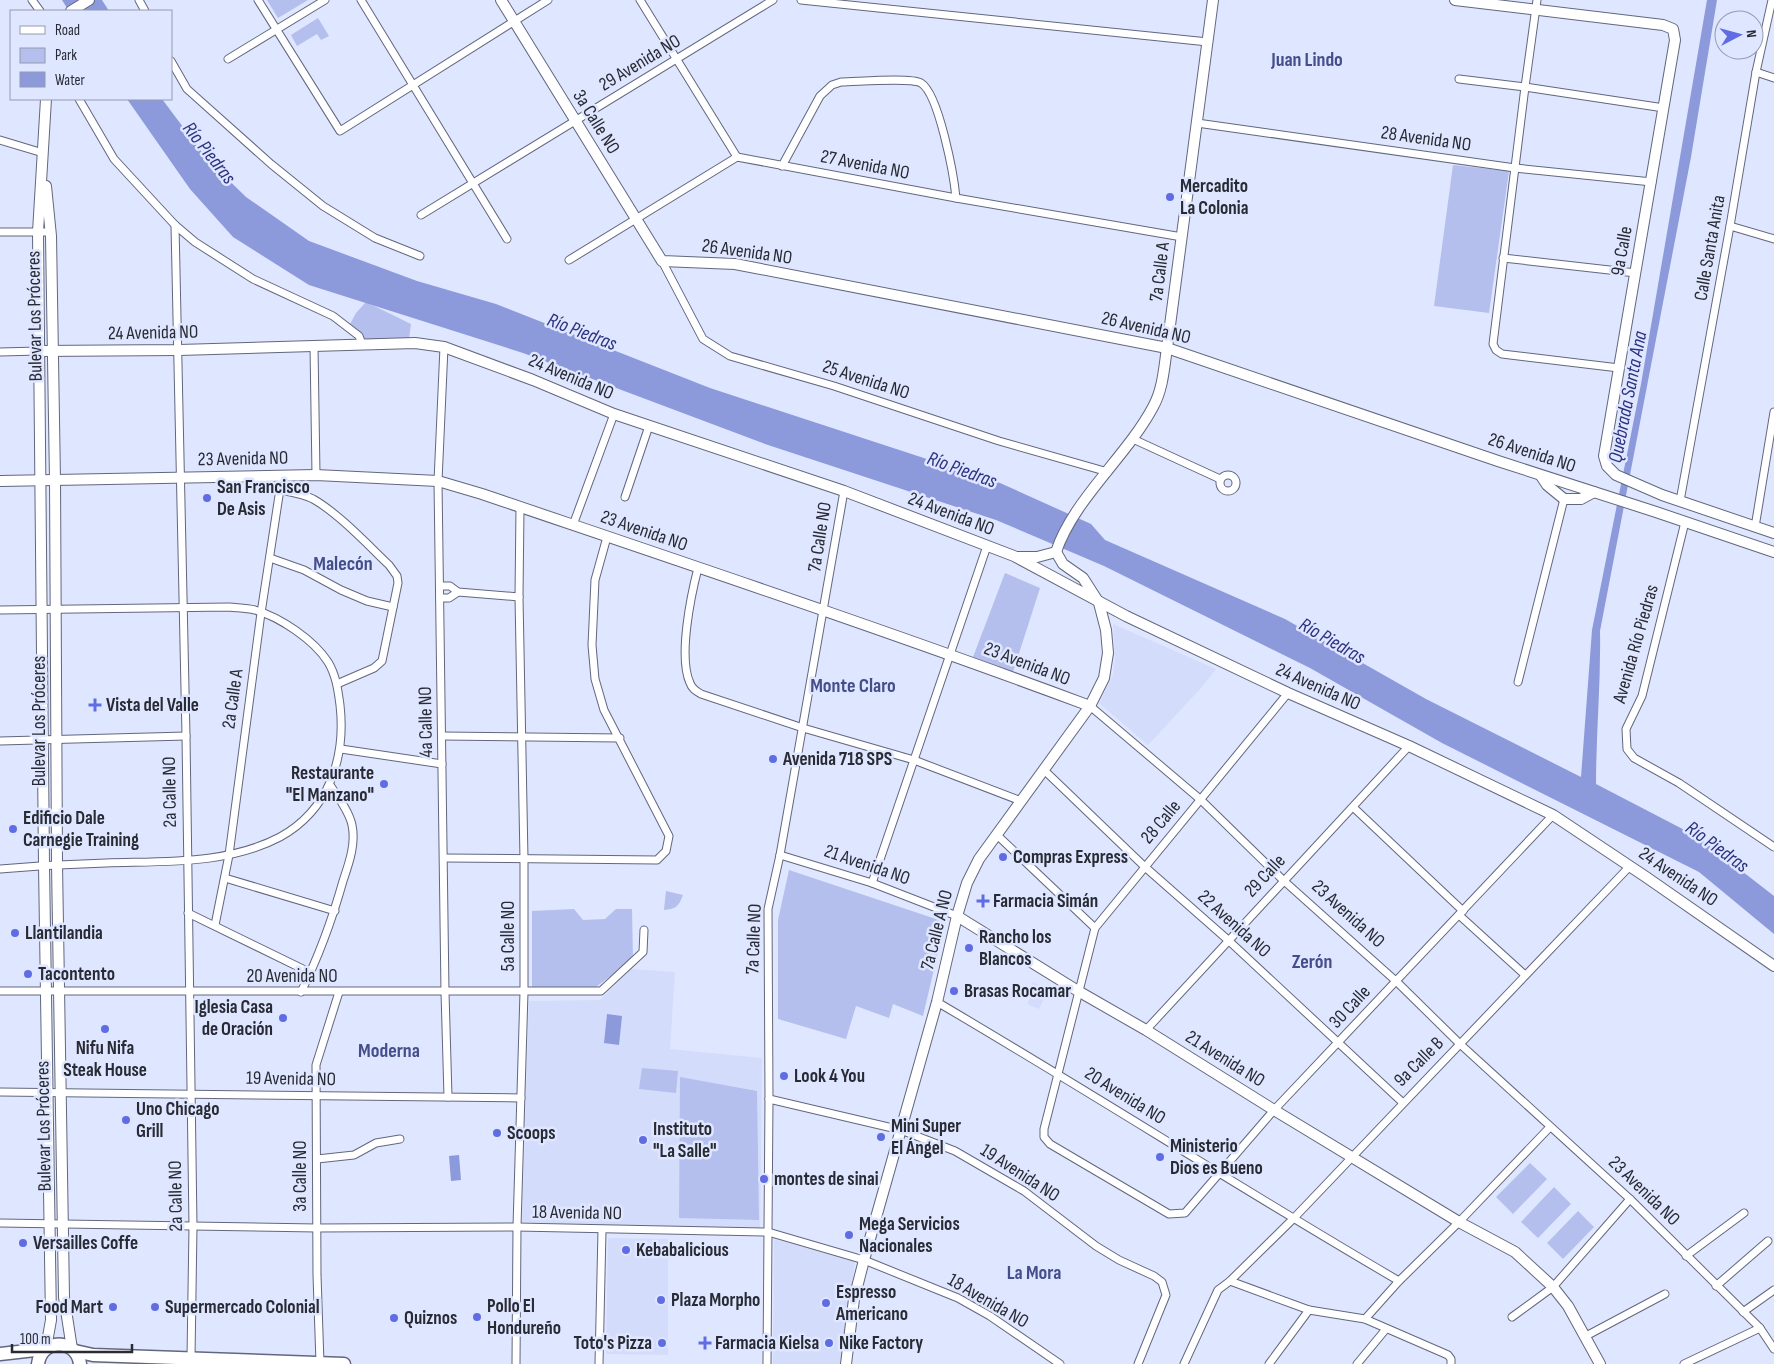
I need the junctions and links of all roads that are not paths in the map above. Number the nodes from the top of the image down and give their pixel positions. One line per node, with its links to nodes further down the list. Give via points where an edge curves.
1 (89, 0): 14 (street)
2 (258, 0): 16 (street)
3 (325, 0): 16 (street)
4 (361, 0): 24 (street)
5 (501, 0): 15 (street, 3a Calle NO)
6 (548, 0): 15 (street)
7 (640, 0): 19 (street)
8 (773, 0): 19 (street, 29 Avenida NO)
9 (801, 0): 17 (street)
10 (1213, 0): 17 (street, 7a Calle A)
11 (1455, 0): 13 (street)
12 (1772, 0): 21 (street, Calle Santa Anita)
13 (1536, 5): 25 (street); 28 (street, 9a Calle, via 1673,29 1676,40)
14 (73, 10)
15 (514, 21): 24 (street); 29 (street, 3a Calle NO)
16 (276, 30): 18 (street); 24 (street, via 340,131)
17 (1208, 42): 30 (street, 7a Calle A)
18 (228, 59)
19 (678, 59): 29 (street, 29 Avenida NO); 33 (street)
20 (172, 63): 49 (street, via 188,89 323,206 375,238)
21 (1756, 72): 22 (street); 42 (street, Calle Santa Anita)
22 (1774, 78)
23 (1459, 79): 25 (street)
24 (414, 85): 37 (street)
25 (1524, 87): 28 (street); 35 (street)
26 (46, 100): 32 (street, Bulevar Los Próceres)
27 (80, 100): 41 (street, via 114,160)
28 (1664, 108): 36 (street, 9a Calle)
29 (575, 121): 37 (street, 29 Avenida NO); 40 (street, 3a Calle NO)
30 (1197, 123): 35 (street, 28 Avenida NO); 46 (street, 7a Calle A)
31 (0, 140): 32 (street)
32 (43, 153): 44 (street, Bulevar Los Próceres); 45 (street, Bulevar Los Próceres)
33 (737, 157): 34 (street, 27 Avenida NO); 40 (street)
34 (782, 166): 38 (street, 27 Avenida NO); 38 (street, via 820,96 832,85 841,82 919,82 927,89 950,156)
35 (1514, 168): 36 (street, 28 Avenida NO); 50 (street)
36 (1652, 182): 53 (street, 9a Calle)
37 (473, 183): 39 (street, 29 Avenida NO); 47 (street)
38 (956, 198): 46 (street, 27 Avenida NO)
39 (421, 215)
40 (635, 219): 51 (street); 52 (street, 3a Calle NO)
41 (175, 225): 54 (street, via 194,242 253,279 333,316 359,336); 58 (street, 2a Calle NO)
42 (1730, 226): 48 (street); 83 (street, Calle Santa Anita)
43 (0, 232): 44 (street)
44 (38, 232): 45 (street); 61 (street, Bulevar Los Próceres)
45 (51, 232): 59 (street, Bulevar Los Próceres)
46 (1182, 238): 57 (street, 7a Calle A)
47 (507, 239)
48 (1774, 239)
49 (420, 256)
50 (1503, 258): 53 (street); 62 (street, via 1493,344 1496,350 1502,354)
51 (568, 260)
52 (662, 261): 57 (street, 26 Avenida NO, via 735,264); 68 (street, 25 Avenida NO, via 703,339 730,356)
53 (1636, 273): 62 (street, 9a Calle)
54 (362, 344): 55 (street, 24 Avenida NO); 56 (street, 24 Avenida NO, via 415,343)
55 (314, 346): 58 (street, 24 Avenida NO); 69 (street)
56 (444, 347): 64 (street, 24 Avenida NO); 77 (street, 4a Calle NO)
57 (1168, 348): 66 (street, 7a Calle A, via 1160,390); 71 (street, 26 Avenida NO)
58 (179, 350): 59 (street, 24 Avenida NO); 72 (street, 2a Calle NO)
59 (53, 351): 61 (street, 24 Avenida NO); 75 (street, Bulevar Los Próceres)
60 (0, 352): 61 (street)
61 (39, 352): 74 (street, Bulevar Los Próceres)
62 (1619, 368): 83 (street, 9a Calle, via 1604,456 1607,466 1616,475)
63 (1774, 412): 67 (street)
64 (614, 414): 65 (street, 24 Avenida NO); 86 (street)
65 (649, 426): 79 (street, 24 Avenida NO); 81 (street)
66 (1133, 438): 68 (street, 7a Calle A); 73 (street)
67 (1771, 450): 87 (street)
68 (1108, 472): 91 (street, 7a Calle A, via 1076,514)
69 (316, 475): 70 (street, 23 Avenida NO); 77 (street, 23 Avenida NO)
70 (282, 476): 72 (street, 23 Avenida NO); 78 (street, 2a Calle A)
71 (1541, 476): 80 (street, 26 Avenida NO); 82 (street)
72 (181, 478): 75 (street, 23 Avenida NO); 101 (street, 2a Calle NO)
73 (1220, 479)
74 (40, 480): 75 (street, 23 Avenida NO); 76 (street, 23 Avenida NO); 105 (street, Bulevar Los Próceres)
75 (55, 480): 103 (street, Bulevar Los Próceres)
76 (0, 481)
77 (438, 481): 84 (street, 23 Avenida NO); 96 (street, 4a Calle NO)
78 (280, 490): 94 (street, 2a Calle A); 102 (street, via 301,494 328,509 389,565 398,583)
79 (844, 491): 90 (street, 24 Avenida NO); 106 (street, 7a Calle NO)
80 (1594, 492): 82 (street, via 1581,499); 85 (street, 26 Avenida NO)
81 (625, 497)
82 (1564, 499): 109 (street)
83 (1680, 501): 87 (street)
84 (520, 507): 86 (street, 23 Avenida NO); 98 (street, 5a Calle NO)
85 (1685, 522): 92 (street, 26 Avenida NO); 132 (street, Avenida Río Piedras, via 1642,696 1626,729 1627,749 1634,758 1679,783)
86 (573, 525): 89 (street, 23 Avenida NO)
87 (1755, 527): 88 (street)
88 (1774, 533)
89 (607, 537): 95 (street, 23 Avenida NO); 117 (street, via 595,580 592,645 595,679 604,710)
90 (987, 546): 93 (street, 24 Avenida NO); 108 (street)
91 (1057, 550): 93 (street, via 1037,557); 100 (street, 7a Calle A NO, via 1063,564 1083,578)
92 (1774, 552)
93 (1014, 556): 100 (street, 24 Avenida NO)
94 (270, 558): 102 (street, via 304,570 367,601); 107 (street, 2a Calle A)
95 (698, 568): 106 (street, 23 Avenida NO); 113 (street, via 687,621 686,649 687,674 694,690)
96 (440, 586): 97 (street, via 450,586); 99 (street, 4a Calle NO)
97 (458, 592): 98 (street); 99 (street, via 449,598)
98 (520, 596): 116 (street, 5a Calle NO)
99 (440, 598): 115 (street, 4a Calle NO)
100 (1099, 603): 111 (street, 24 Avenida NO); 112 (street, 7a Calle A NO, via 1108,653 1104,678)
101 (184, 607): 103 (street); 107 (street, via 229,607); 114 (street, 2a Calle NO)
102 (393, 607): 110 (street, via 380,664)
103 (55, 609): 105 (street); 119 (street, Bulevar Los Próceres)
104 (0, 610): 105 (street)
105 (42, 610): 118 (street, Bulevar Los Próceres)
106 (824, 611): 108 (street, 23 Avenida NO); 113 (street, 7a Calle NO)
107 (261, 612): 110 (street, via 309,640 328,662); 133 (street, 2a Calle A)
108 (950, 654): 112 (street, 23 Avenida NO); 123 (street)
109 (1518, 682)
110 (337, 684): 122 (street, via 342,720)
111 (1288, 693): 121 (street, 24 Avenida NO); 127 (street, 28 Calle)
112 (1090, 706): 125 (street, 7a Calle A NO); 127 (street, 23 Avenida NO)
113 (803, 728): 123 (street); 134 (street, 7a Calle NO)
114 (186, 736): 119 (street); 137 (street, 2a Calle NO)
115 (442, 736): 116 (street); 124 (street, 4a Calle NO)
116 (522, 738): 117 (street); 136 (street, 5a Calle NO)
117 (620, 738): 136 (street, via 669,836 666,850 656,860)
118 (43, 739): 119 (street); 120 (street); 139 (street, Bulevar Los Próceres)
119 (56, 739): 138 (street, Bulevar Los Próceres)
120 (0, 741)
121 (1409, 746): 129 (street, 29 Calle); 130 (street, 24 Avenida NO)
122 (341, 749): 124 (street); 126 (street)
123 (914, 760): 128 (street); 145 (street)
124 (442, 764): 135 (street, 4a Calle NO)
125 (1044, 770): 128 (street, 7a Calle A NO); 141 (street, 22 Avenida NO)
126 (330, 784): 133 (street, via 302,821 281,836); 146 (street, via 352,823 354,837)
127 (1200, 800): 141 (street, 28 Calle); 144 (street, 23 Avenida NO)
128 (1021, 801): 131 (street, 7a Calle A NO)
129 (1353, 807): 144 (street, 29 Calle); 148 (street)
130 (1552, 815): 140 (street, 24 Avenida NO); 148 (street, 30 Calle)
131 (997, 835): 149 (street, 7a Calle A NO, via 979,859 967,883); 151 (street)
132 (1774, 846)
133 (229, 855): 137 (street); 143 (street, 2a Calle A)
134 (780, 855): 145 (street, 21 Avenida NO); 179 (street, 7a Calle NO, via 768,909)
135 (444, 858): 136 (street); 165 (street, 4a Calle NO)
136 (524, 859): 166 (street, 5a Calle NO)
137 (187, 860): 138 (street); 147 (street, 2a Calle NO)
138 (57, 864): 139 (street); 160 (street, Bulevar Los Próceres)
139 (44, 865): 142 (street); 159 (street, Bulevar Los Próceres)
140 (1630, 866): 154 (street, 24 Avenida NO); 156 (street, 9a Calle B)
141 (1145, 867): 151 (street, 28 Calle); 153 (street, 22 Avenida NO)
142 (0, 869)
143 (225, 878): 146 (street); 150 (street, 2a Calle A)
144 (1283, 880): 153 (street, 29 Calle); 157 (street, 23 Avenida NO)
145 (872, 883): 149 (street, 21 Avenida NO)
146 (335, 911): 155 (street)
147 (188, 912): 150 (street); 162 (street, 2a Calle NO)
148 (1461, 913): 156 (street); 157 (street, 30 Calle)
149 (957, 916): 161 (street, 21 Avenida NO); 167 (street, 7a Calle A NO)
150 (215, 925): 155 (street)
151 (1094, 928): 161 (street, 28 Calle)
152 (644, 930): 166 (street, 20 Avenida NO, via 643,952 601,991)
153 (1228, 940): 168 (street, 29 Calle); 169 (street, 22 Avenida NO)
154 (1774, 966)
155 (311, 972): 163 (street)
156 (1524, 975): 170 (street, 9a Calle B)
157 (1397, 982): 169 (street, 30 Calle); 170 (street, 23 Avenida NO)
158 (0, 991): 159 (street, 20 Avenida NO)
159 (46, 991): 160 (street, 20 Avenida NO); 173 (street, Bulevar Los Próceres)
160 (60, 991): 162 (street, 20 Avenida NO); 174 (street, Bulevar Los Próceres)
161 (1078, 991): 168 (street, 21 Avenida NO); 171 (street, 28 Calle)
162 (189, 992): 163 (street, 20 Avenida NO); 175 (street, 2a Calle NO)
163 (301, 992): 164 (street, 20 Avenida NO)
164 (339, 992): 165 (street, 20 Avenida NO); 176 (street, 3a Calle NO, via 316,1065)
165 (445, 992): 166 (street, 20 Avenida NO); 177 (street, 4a Calle NO)
166 (524, 992): 178 (street, 5a Calle NO)
167 (937, 1002): 171 (street, 20 Avenida NO); 183 (street, 7a Calle A NO)
168 (1146, 1030): 181 (street, 21 Avenida NO)
169 (1339, 1043): 180 (street, 22 Avenida NO); 181 (street, 30 Calle)
170 (1460, 1044): 180 (street, 9a Calle B); 182 (street, 23 Avenida NO)
171 (1058, 1073): 187 (street, 20 Avenida NO); 190 (street, 28 Calle, via 1044,1137 1050,1144)
172 (0, 1092): 173 (street, 19 Avenida NO)
173 (48, 1092): 174 (street, 19 Avenida NO); 194 (street, Bulevar Los Próceres)
174 (60, 1092): 175 (street, 19 Avenida NO); 195 (street, Bulevar Los Próceres)
175 (191, 1094): 176 (street, 19 Avenida NO); 196 (street, 2a Calle NO)
176 (317, 1096): 177 (street, 19 Avenida NO); 186 (street, 3a Calle NO)
177 (448, 1097): 178 (street, 19 Avenida NO)
178 (521, 1098): 198 (street, 5a Calle NO)
179 (769, 1099): 183 (street, 19 Avenida NO); 200 (street, 7a Calle NO)
180 (1402, 1102): 185 (street, 9a Calle B)
181 (1274, 1110): 185 (street, 21 Avenida NO); 187 (street, 30 Calle)
182 (1550, 1127): 188 (street, 23 Avenida NO); 192 (street)
183 (901, 1130): 203 (street, 7a Calle A NO); 232 (street, 19 Avenida NO, via 954,1151 1017,1187 1096,1246 1162,1282 1166,1295)
184 (400, 1139): 186 (street, via 376,1143 354,1156)
185 (1352, 1157): 191 (street, 9a Calle B); 192 (street, 21 Avenida NO)
186 (317, 1159): 197 (street, 3a Calle NO)
187 (1219, 1174): 190 (street, 30 Calle, via 1185,1213); 191 (street, 20 Avenida NO)
188 (1630, 1199): 202 (street, 23 Avenida NO); 207 (street)
189 (1744, 1213): 202 (street)
190 (1169, 1214)
191 (1293, 1219): 204 (street, 9a Calle B); 205 (street, 20 Avenida NO)
192 (1459, 1222): 205 (street); 207 (street, 21 Avenida NO, via 1515,1252)
193 (0, 1223): 194 (street, 18 Avenida NO)
194 (50, 1224): 195 (street, 18 Avenida NO); 218 (street, Bulevar Los Próceres, via 51,1320)
195 (63, 1224): 196 (street, 18 Avenida NO); 219 (street, Bulevar Los Próceres, via 64,1297)
196 (193, 1226): 197 (street, 18 Avenida NO); 221 (street, 2a Calle NO)
197 (317, 1228): 198 (street, 18 Avenida NO); 225 (street, 3a Calle NO)
198 (517, 1228): 199 (street, 18 Avenida NO); 227 (street, 5a Calle NO)
199 (602, 1230): 200 (street, 18 Avenida NO); 228 (street)
200 (768, 1232): 203 (street, 18 Avenida NO); 229 (street, 7a Calle NO)
201 (1768, 1241): 206 (street)
202 (1686, 1256): 206 (street, 23 Avenida NO)
203 (864, 1260): 230 (street, 7a Calle A NO, via 854,1298); 231 (street, 18 Avenida NO, via 958,1298)
204 (1230, 1281): 210 (street); 233 (street, 9a Calle B, via 1218,1290)
205 (1399, 1281): 213 (street)
206 (1716, 1286): 211 (street, 23 Avenida NO)
207 (1553, 1287): 212 (street); 216 (street, 21 Avenida NO)
208 (1774, 1290): 211 (street)
209 (1665, 1294): 216 (street)
210 (1309, 1310): 213 (street); 234 (street)
211 (1743, 1312): 214 (street, 23 Avenida NO)
212 (1512, 1317)
213 (1365, 1319): 215 (street)
214 (1760, 1328): 217 (street, 23 Avenida NO); 237 (street)
215 (1386, 1329): 222 (street, via 1448,1355); 235 (street)
216 (1586, 1336): 236 (street, 21 Avenida NO)
217 (1773, 1345)
218 (45, 1349): 219 (highway, via 59,1344); 220 (highway); 223 (highway)
219 (74, 1350): 221 (highway, via 93,1355); 224 (highway)
220 (0, 1354)
221 (191, 1358): 225 (highway)
222 (1451, 1361)
223 (38, 1364)
224 (80, 1364)
225 (320, 1364): 226 (highway)
226 (344, 1364)
227 (516, 1364)
228 (599, 1364)
229 (767, 1364)
230 (846, 1364)
231 (1060, 1364)
232 (1138, 1364)
233 (1184, 1364)
234 (1269, 1364)
235 (1357, 1364)
236 (1600, 1364)
237 (1684, 1364)

